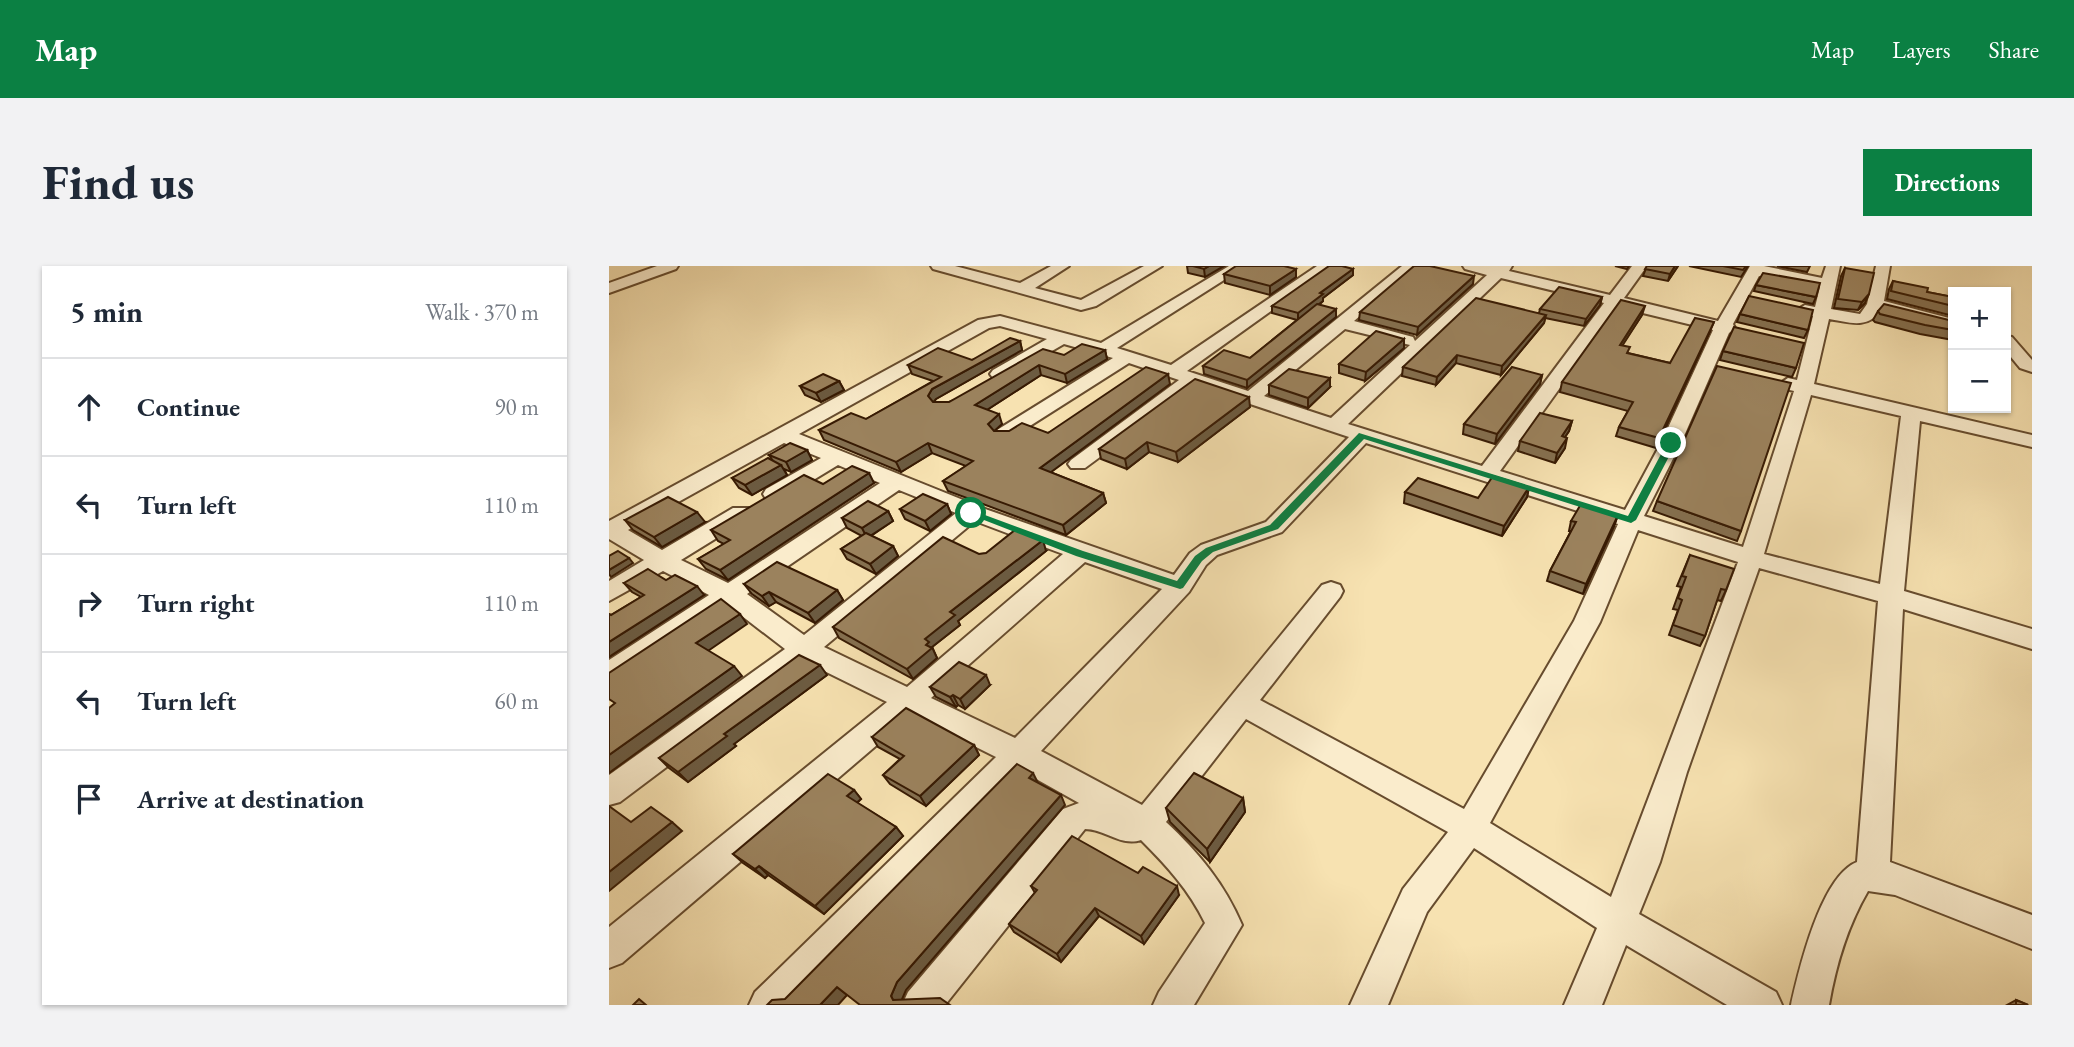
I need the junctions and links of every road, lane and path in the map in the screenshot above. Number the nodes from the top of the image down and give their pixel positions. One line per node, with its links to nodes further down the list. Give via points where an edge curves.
1 (671, 266): 16 (street)
2 (938, 266): 15 (street)
3 (1008, 266): 15 (street)
4 (1062, 266): 17 (street)
5 (1155, 266): 20 (street)
6 (1239, 266): 31 (street)
7 (1327, 266): 36 (street)
8 (1411, 266): 23 (street)
9 (1470, 266): 13 (street)
10 (1640, 266): 18 (street)
11 (1885, 266): 19 (street)
12 (1756, 268): 14 (street); 25 (street, via 1746,297)
13 (1501, 269): 18 (street); 29 (street)
14 (1831, 275): 22 (street)
15 (983, 278): 17 (street)
16 (609, 288)
17 (1021, 289): 20 (street)
18 (1616, 302): 25 (street); 50 (street)
19 (1875, 304): 22 (street, via 1862,319); 24 (street)
20 (1081, 305): 26 (street)
21 (1793, 307): 22 (street)
22 (1821, 314): 40 (street, via 1806,346)
23 (1342, 323): 29 (street); 41 (street)
24 (1948, 323)
25 (1723, 327): 27 (street); 33 (street)
26 (1041, 332): 28 (street); 45 (street, via 1000,321 984,324)
27 (1748, 333)
28 (1061, 338): 31 (street); 39 (street)
29 (1419, 344): 43 (street)
30 (2011, 344): 34 (street, via 2017,356)
31 (1103, 349): 32 (street)
32 (1127, 357): 36 (street); 44 (street)
33 (1705, 365): 35 (street); 53 (street)
34 (2032, 367)
35 (1730, 371)
36 (1173, 372): 37 (street)
37 (1193, 379): 41 (street); 49 (street)
38 (1767, 379): 40 (street)
39 (979, 385)
40 (1804, 388): 42 (street); 56 (street)
41 (1252, 397): 43 (street)
42 (1911, 412): 47 (street); 62 (street)
43 (1335, 425): 46 (street)
44 (1004, 434)
45 (783, 435): 48 (street); 54 (street)
46 (1362, 435): 50 (street); 58 (street, via 1274,527 1209,550)
47 (2032, 441)
48 (836, 458): 51 (street); 57 (street)
49 (1078, 464)
50 (1487, 474): 53 (street)
51 (895, 483): 52 (street); 61 (street)
52 (971, 513): 55 (street); 64 (street)
53 (1631, 520): 56 (street); 71 (street, via 1587,622)
54 (610, 531): 57 (street)
55 (1079, 554): 58 (street); 66 (street)
56 (1751, 558): 62 (street); 73 (street)
57 (661, 560): 60 (street); 61 (street)
58 (1180, 586): 68 (street)
59 (1331, 591): 67 (street)
60 (609, 592)
61 (729, 594): 64 (street); 65 (street)
62 (1891, 596): 63 (street); 72 (street)
63 (2032, 639)
64 (804, 649): 66 (street); 69 (street)
65 (609, 674)
66 (909, 701): 68 (street); 75 (street)
67 (1241, 703): 70 (street); 71 (street)
68 (1019, 754): 70 (street); 76 (street)
69 (609, 792)
70 (1146, 824): 77 (street, via 1127,829 1087,812 1074,819); 78 (street, via 1183,859 1207,891 1224,926)
71 (1470, 828): 73 (street); 79 (street, via 1415,901)
72 (1873, 874): 74 (street); 82 (street, via 1857,878 1842,900)
73 (1619, 922): 80 (street); 81 (street)
74 (2032, 932)
75 (609, 950)
76 (768, 1005)
77 (921, 1005)
78 (1172, 1005)
79 (1369, 1005)
80 (1583, 1005)
81 (1763, 1005)
82 (1810, 1005)

